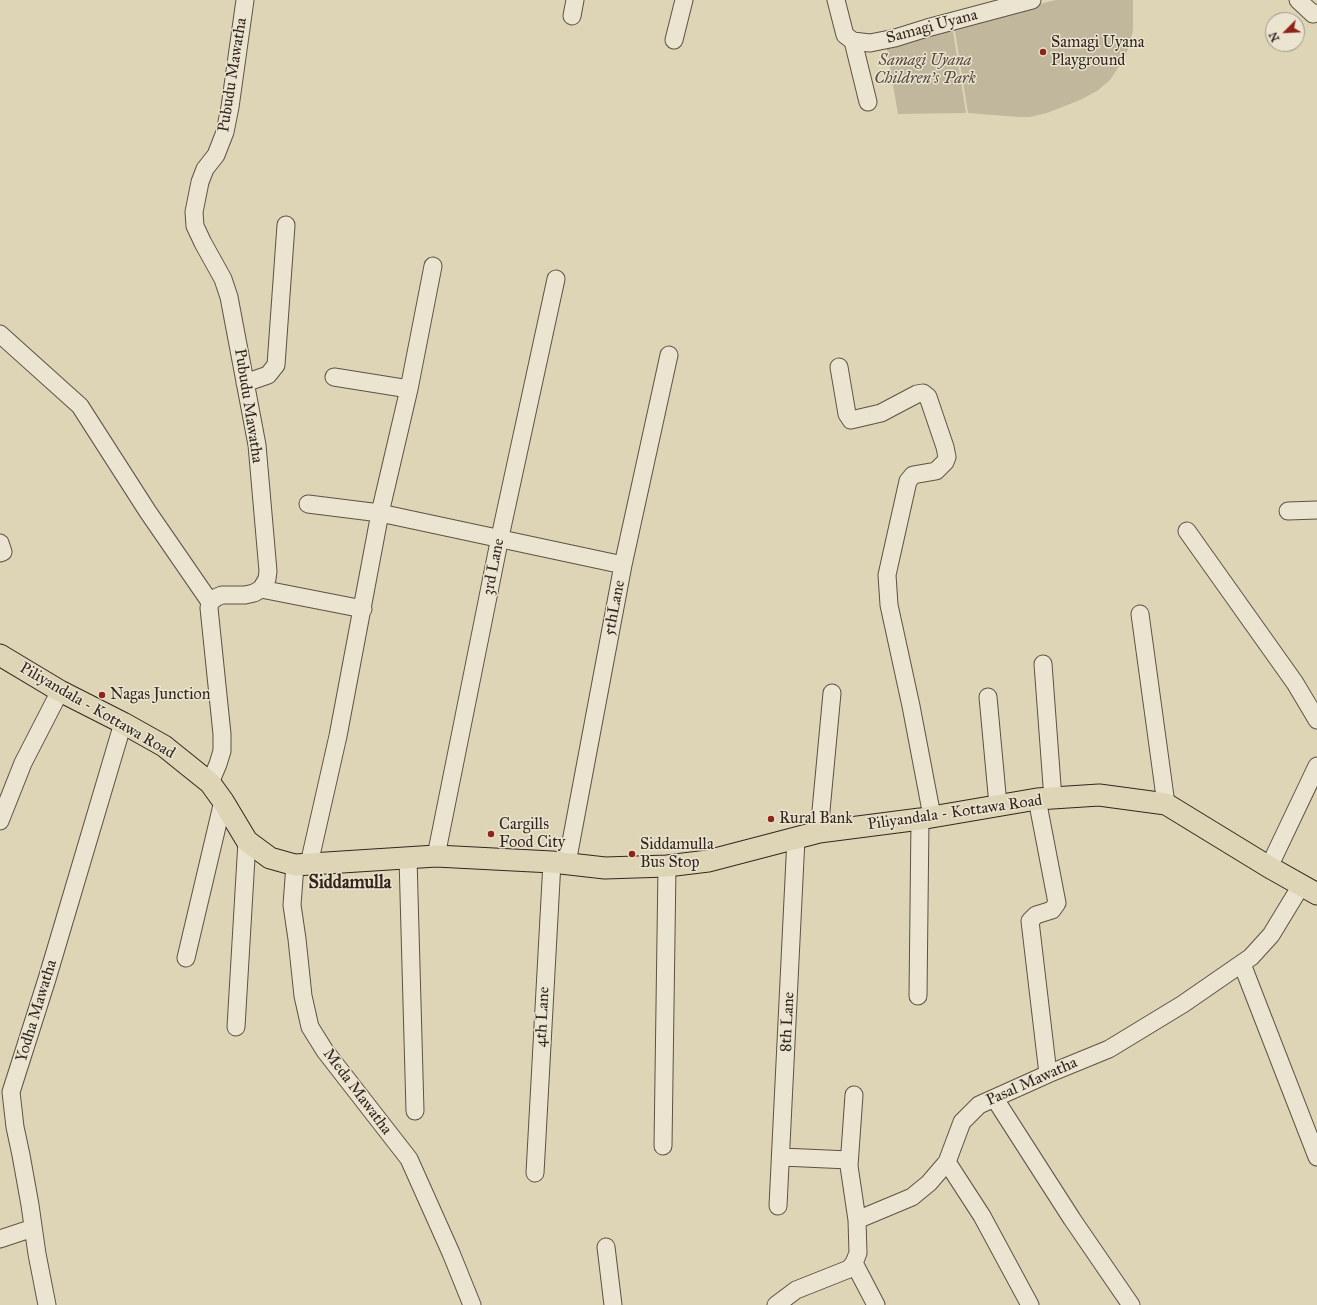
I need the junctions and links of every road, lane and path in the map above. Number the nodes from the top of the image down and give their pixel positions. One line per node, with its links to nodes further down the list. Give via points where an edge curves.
1 (245, 0): 17 (street, Pubudu Mawatha, via 225,132 216,156 205,169 194,212 195,226 223,279 229,297)
2 (684, 0): 7 (street)
3 (836, 0): 8 (street, via 845,35)
4 (1032, 0): 8 (street, Samagi Uyana, via 895,38 870,43)
5 (1298, 0): 6 (street, via 1313,14)
6 (1317, 13)
7 (674, 40)
8 (853, 41): 9 (street)
9 (868, 102)
10 (286, 225): 17 (street, via 276,365 268,375)
11 (433, 266): 18 (street, Meda Mawatha)
12 (556, 279): 24 (street, 3rd Lane)
13 (0, 334): 29 (street, via 80,406)
14 (669, 355): 27 (street, 5thLane)
15 (839, 367): 45 (street, via 847,414 851,420 881,413 916,394 923,393 928,397 947,457 936,471 913,475 908,481 887,575 889,605 911,706)
16 (334, 377): 18 (street)
17 (245, 382): 28 (street, Pubudu Mawatha, via 257,445 267,562 267,579)
18 (410, 389): 22 (street, Meda Mawatha)
19 (308, 504): 22 (street)
20 (1317, 510): 21 (street)
21 (1288, 511)
22 (380, 513): 24 (street); 30 (street, Meda Mawatha)
23 (1187, 531): 37 (street, via 1295,684)
24 (500, 538): 27 (street); 50 (street, 3rd Lane)
25 (0, 543): 26 (street, via 3,552)
26 (0, 553)
27 (623, 565): 52 (street, 5thLane)
28 (261, 590): 29 (street, via 245,595 222,595); 30 (street)
29 (210, 602): 40 (street, via 209,615 222,734 222,751)
30 (363, 609): 53 (street, Meda Mawatha, via 338,736)
31 (1140, 614): 43 (street)
32 (0, 655): 34 (main road, Piliyandala - Kottawa Road)
33 (1043, 664): 41 (street)
34 (60, 691): 38 (main road, Piliyandala - Kottawa Road); 46 (street, via 23,763)
35 (832, 693): 47 (street)
36 (988, 697): 44 (street)
37 (1317, 720)
38 (123, 723): 40 (main road, Piliyandala - Kottawa Road, via 164,746); 73 (street, Yodha Mawatha, via 50,971 11,1092)
39 (1317, 766): 55 (street)
40 (210, 783): 42 (main road, Piliyandala - Kottawa Road)
41 (1045, 799): 43 (main road, Piliyandala - Kottawa Road, via 1099,795); 44 (main road, Piliyandala - Kottawa Road); 61 (street, via 1057,903 1052,910 1036,915 1030,921)
42 (223, 801): 49 (main road, Piliyandala - Kottawa Road); 57 (street)
43 (1166, 804): 55 (main road, Piliyandala - Kottawa Road)
44 (998, 805): 45 (main road, Piliyandala - Kottawa Road)
45 (926, 817): 47 (main road, Piliyandala - Kottawa Road); 59 (street)
46 (0, 821)
47 (819, 832): 48 (main road, Piliyandala - Kottawa Road)
48 (796, 838): 54 (main road, Piliyandala - Kottawa Road, via 708,862); 66 (street, 8th Lane)
49 (247, 841): 53 (main road, Piliyandala - Kottawa Road, via 270,858); 60 (street)
50 (436, 856): 51 (main road, Piliyandala - Kottawa Road); 52 (main road, Piliyandala - Kottawa Road)
51 (408, 858): 53 (main road, Piliyandala - Kottawa Road); 64 (street)
52 (560, 862): 54 (main road, Piliyandala - Kottawa Road, via 605,868); 70 (street, 4th Lane)
53 (302, 865): 78 (street, Meda Mawatha, via 292,905 303,996 310,1027 325,1051 409,1159)
54 (668, 866): 65 (street)
55 (1269, 867): 56 (main road, Piliyandala - Kottawa Road)
56 (1309, 889): 58 (street, Pasal Mawatha, via 1271,935)
57 (186, 958)
58 (1242, 964): 61 (street, Pasal Mawatha, via 1109,1049); 67 (street)
59 (918, 996)
60 (236, 1027)
61 (1048, 1074): 63 (street, Pasal Mawatha)
62 (854, 1095): 68 (street)
63 (995, 1098): 69 (street, Pasal Mawatha, via 979,1105 962,1122); 83 (street, via 1072,1219)
64 (415, 1111)
65 (663, 1146)
66 (782, 1157): 68 (street); 71 (street, 8th Lane)
67 (1317, 1157)
68 (849, 1160): 72 (street)
69 (947, 1162): 72 (street, Pasal Mawatha, via 929,1183 912,1197); 82 (street, via 982,1216)
70 (535, 1172)
71 (778, 1206)
72 (857, 1220): 76 (street, via 858,1253)
73 (33, 1228): 74 (street); 77 (street, Yodha Mawatha)
74 (0, 1239)
75 (606, 1247): 79 (street)
76 (854, 1263): 80 (street, via 849,1269 796,1290); 81 (street)
77 (47, 1305)
78 (472, 1305)
79 (613, 1305)
80 (776, 1305)
81 (876, 1305)
82 (1030, 1305)
83 (1131, 1305)

